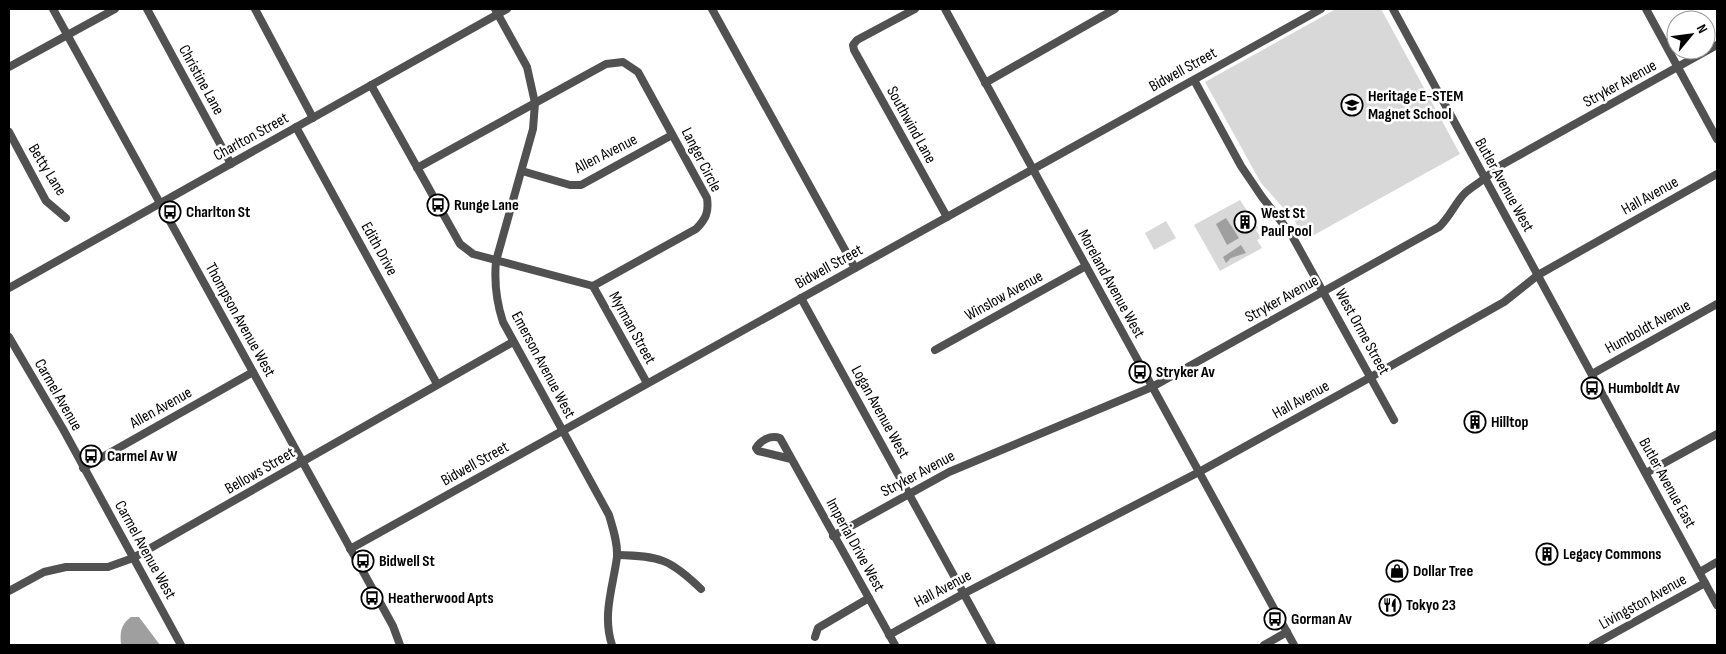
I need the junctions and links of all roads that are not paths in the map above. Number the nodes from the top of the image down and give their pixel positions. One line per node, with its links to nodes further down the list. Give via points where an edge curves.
1 (53, 9): 14 (street, Thompson Avenue West)
2 (115, 9): 14 (street)
3 (147, 9): 27 (street, Christine Lane)
4 (255, 9): 22 (street)
5 (507, 9): 13 (street, Charlton Street)
6 (712, 9): 38 (street)
7 (915, 9): 34 (street, Southwind Lane, via 853,45)
8 (945, 9): 19 (street, Moreland Avenue West)
9 (1115, 9): 19 (street)
10 (1321, 9): 18 (street, Bidwell Street)
11 (1393, 9): 32 (street, Butler Avenue West)
12 (1646, 9): 17 (street)
13 (497, 11): 20 (street, Charlton Street); 21 (street, Emerson Avenue West, via 527,67)
14 (68, 35): 16 (street); 33 (street, Thompson Avenue West)
15 (1717, 45): 17 (street, Stryker Avenue)
16 (9, 67)
17 (1678, 67): 26 (street); 32 (street, Stryker Avenue, via 1496,168)
18 (1194, 80): 29 (street, Bidwell Street); 42 (street, West Orme Street, via 1241,166 1292,234)
19 (985, 83): 29 (street, Moreland Avenue West)
20 (371, 85): 22 (street, Charlton Street); 28 (street)
21 (535, 103): 25 (street, Langer Circle, via 606,64 623,62 638,72); 28 (street, Langer Circle); 30 (street, Emerson Avenue West, via 534,129)
22 (313, 118): 23 (street, Charlton Street)
23 (296, 127): 27 (street, Charlton Street); 52 (street, Edith Drive)
24 (9, 132): 35 (street, Betty Lane, via 46,201)
25 (672, 135): 30 (street, Allen Avenue, via 581,185 570,185); 40 (street, Langer Circle, via 707,198 706,219 696,229)
26 (1717, 139)
27 (231, 164): 33 (street, Charlton Street)
28 (417, 168): 36 (street, via 460,244 473,254)
29 (1033, 169): 34 (street, Bidwell Street); 37 (street, Moreland Avenue West)
30 (522, 171): 36 (street, Emerson Avenue West)
31 (1717, 174): 39 (street, Hall Avenue)
32 (1486, 179): 39 (street, Butler Avenue West); 42 (street, Stryker Avenue, via 1465,193 1439,227)
33 (160, 204): 41 (street, Charlton Street); 48 (street, Thompson Avenue West)
34 (947, 217): 38 (street, Bidwell Street)
35 (66, 218)
36 (496, 261): 40 (street); 46 (street, Emerson Avenue West, via 497,303)
37 (1086, 266): 47 (street, Winslow Avenue); 53 (street, Moreland Avenue West)
38 (855, 268): 43 (street, Bidwell Street)
39 (1538, 275): 49 (street, Butler Avenue West); 50 (street, Hall Avenue, via 1504,302)
40 (593, 286): 51 (street, Myrman Street)
41 (9, 288)
42 (1323, 291): 50 (street, West Orme Street); 53 (street, Stryker Avenue)
43 (801, 298): 51 (street, Bidwell Street); 62 (street, Logan Avenue West)
44 (1717, 304): 49 (street, Humboldt Avenue)
45 (9, 337): 59 (street, Carmel Avenue)
46 (513, 342): 52 (street, Bellows Street); 55 (street, Emerson Avenue West)
47 (935, 350)
48 (253, 372): 58 (street, Thompson Avenue West); 59 (street, Allen Avenue)
49 (1592, 374): 61 (street, Butler Avenue East)
50 (1371, 377): 54 (street, West Orme Street); 60 (street, Hall Avenue)
51 (647, 383): 55 (street, Bidwell Street)
52 (438, 384): 58 (street, Bellows Street, via 327,446)
53 (1152, 387): 60 (street, Moreland Avenue West); 62 (street, Stryker Avenue, via 949,472)
54 (1394, 420)
55 (562, 430): 64 (street, Bidwell Street); 65 (street, Emerson Avenue West, via 609,515)
56 (1717, 434): 61 (street)
57 (791, 459): 63 (street, Imperial Drive West)
58 (303, 463): 64 (street, Thompson Avenue West); 66 (street, Bellows Street)
59 (83, 468): 66 (street, Carmel Avenue West)
60 (1199, 472): 72 (street, Hall Avenue); 75 (street, Moreland Avenue West)
61 (1646, 473): 68 (street, Butler Avenue East)
62 (909, 494): 63 (street, Stryker Avenue); 72 (street, Logan Avenue West)
63 (833, 536): 73 (street, Imperial Drive West)
64 (350, 549): 79 (street, Thompson Avenue West, via 393,626)
65 (617, 555): 70 (street, via 665,560 682,570); 80 (street, Emerson Avenue West, via 607,607)
66 (133, 558): 71 (street, Bellows Street, via 108,566 66,567 44,572); 78 (street, Carmel Avenue West)
67 (1717, 562): 68 (street, Livingston Avenue)
68 (1700, 572): 69 (street, Butler Avenue East)
69 (1705, 583): 74 (street, Butler Avenue East); 85 (street, Livingston Avenue)
70 (701, 589)
71 (9, 591)
72 (963, 594): 76 (street, Hall Avenue); 82 (street, Logan Avenue West)
73 (869, 598): 76 (street, Imperial Drive West); 77 (street, via 818,628)
74 (1717, 605)
75 (1287, 632): 83 (street); 84 (street, Moreland Avenue West)
76 (889, 635): 81 (street, Imperial Drive West)
77 (815, 637)
78 (181, 645)
79 (400, 645)
80 (612, 645)
81 (895, 645)
82 (992, 645)
83 (1264, 645)
84 (1294, 645)
85 (1593, 645)

